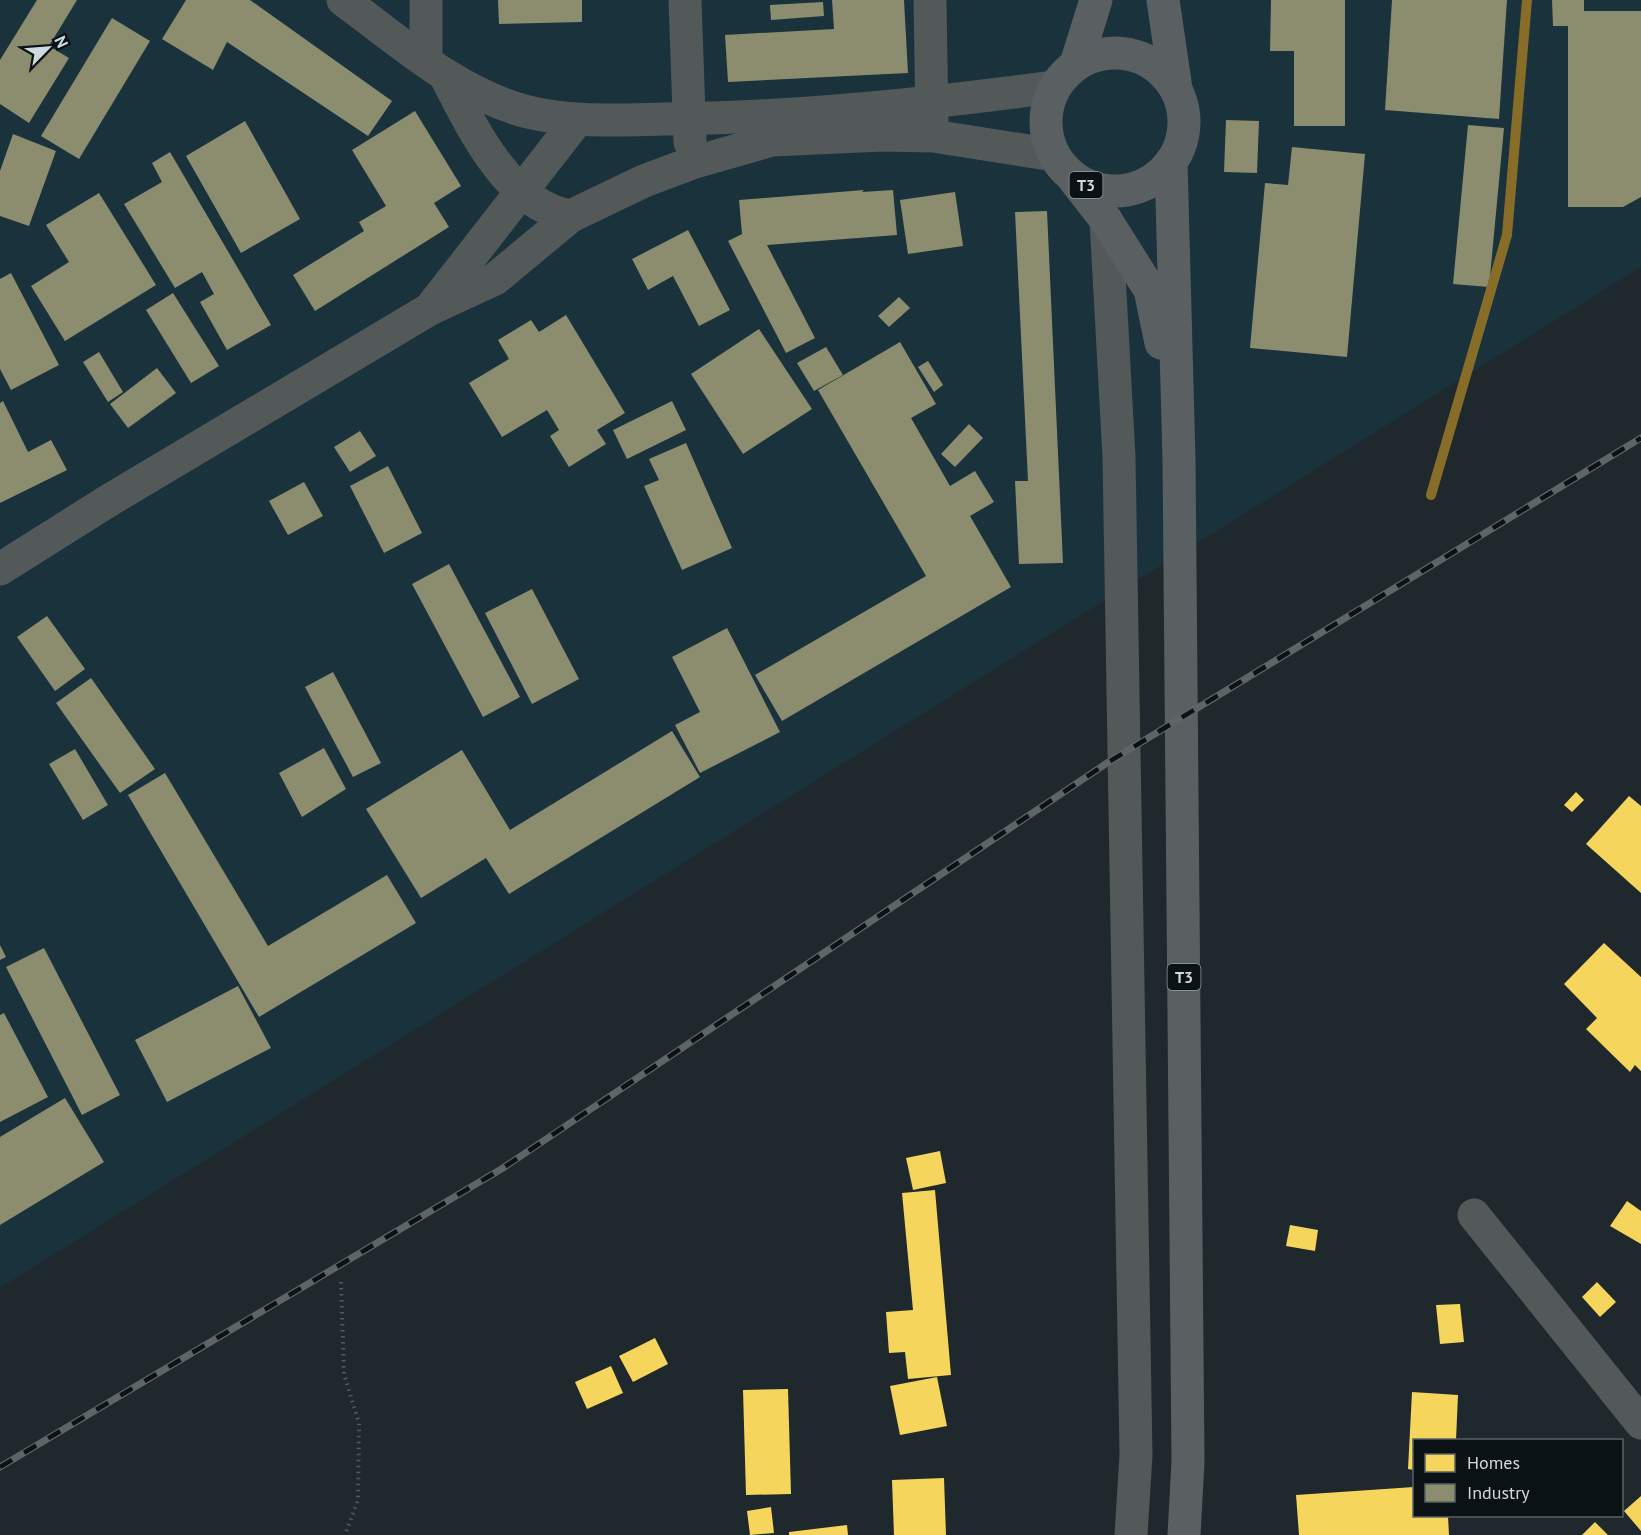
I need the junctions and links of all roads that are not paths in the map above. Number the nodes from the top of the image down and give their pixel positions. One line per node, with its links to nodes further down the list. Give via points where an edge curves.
1 (343, 0): 8 (street)
2 (426, 0): 8 (street)
3 (685, 0): 12 (street)
4 (930, 0): 11 (street)
5 (1096, 0): 7 (highway, T3)
6 (1163, 0): 10 (highway, T3)
7 (1076, 64): 9 (highway, T3); 10 (highway, T3, via 1098,54 1122,52 1143,58 1162,71)
8 (435, 68): 13 (street, via 485,96 524,111); 15 (street, via 480,144)
9 (1053, 87): 11 (street); 18 (highway, T3, via 1045,110 1045,133)
10 (1176, 89): 16 (highway, T3, via 1185,126 1181,145)
11 (930, 103): 12 (street); 14 (street)
12 (688, 119): 13 (street); 17 (street)
13 (577, 120): 19 (street)
14 (933, 136): 17 (street, via 772,140); 18 (street)
15 (493, 158): 19 (street); 22 (street, via 494,186)
16 (1171, 162): 18 (highway, T3, via 1137,188 1115,192 1096,190); 24 (highway, T3)
17 (692, 163): 20 (street)
18 (1064, 167): 21 (highway, T3)
19 (520, 190): 20 (street, via 538,206); 22 (street)
20 (571, 216): 23 (street, via 495,279)
21 (1106, 220): 24 (highway, T3, via 1150,290); 28 (street, via 1120,468 1136,1455)
22 (485, 240): 23 (street)
23 (430, 309): 25 (street)
24 (1178, 418): 29 (highway, T3, via 1188,1462)
25 (0, 569)
26 (1474, 1215): 27 (street)
27 (1641, 1423)
28 (1131, 1535)
29 (1184, 1535)

